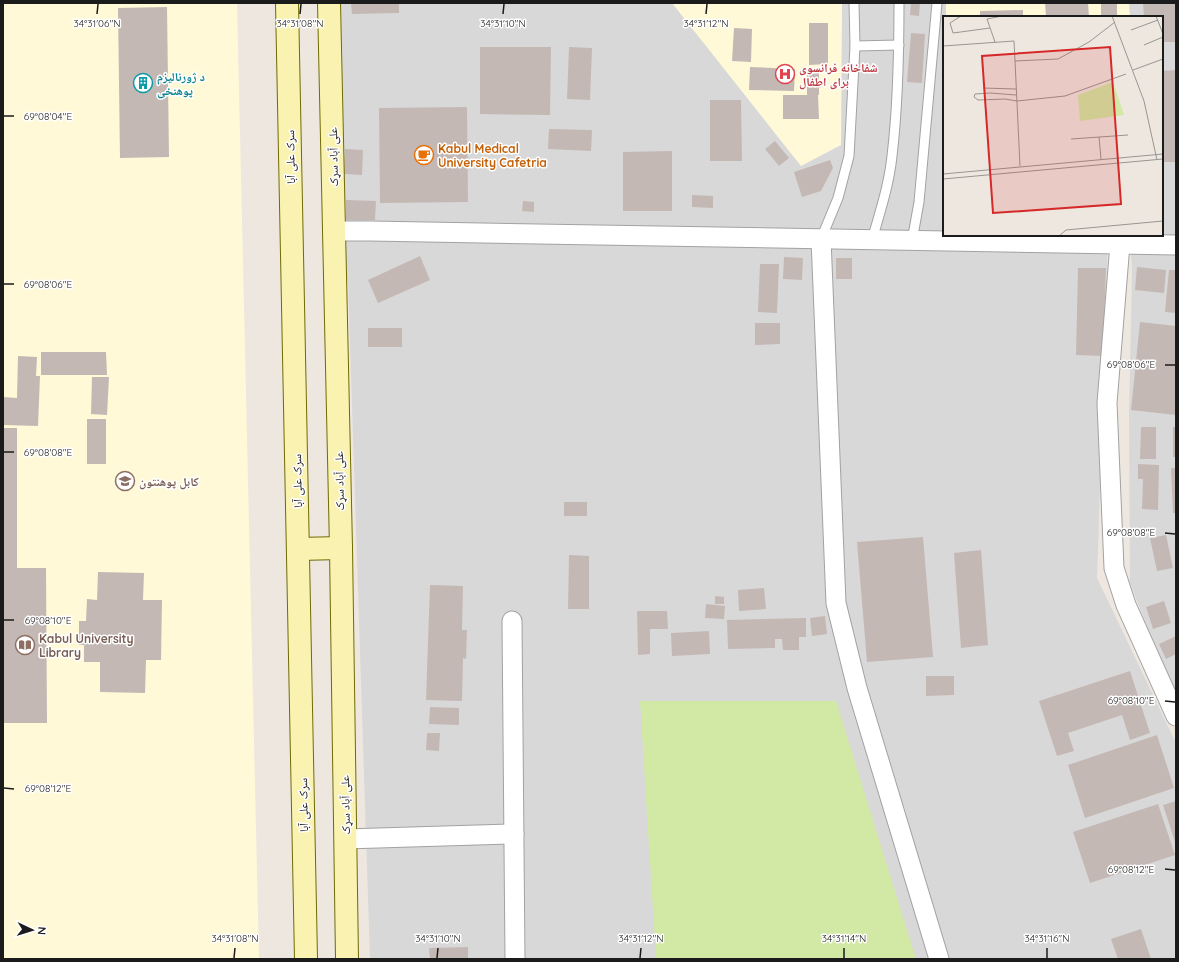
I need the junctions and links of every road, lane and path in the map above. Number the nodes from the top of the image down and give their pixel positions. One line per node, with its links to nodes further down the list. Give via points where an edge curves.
1 (287, 3): 15 (street, سرک علی آبا)
2 (329, 3): 8 (street, علی آباد سړک)
3 (854, 3): 7 (lane)
4 (899, 3): 6 (lane)
5 (937, 3): 11 (lane, via 920,194)
6 (899, 45): 7 (lane); 10 (lane, via 892,158 884,201)
7 (855, 46): 9 (lane, via 849,156 838,198)
8 (334, 231): 9 (street); 14 (street, علی آباد سړک)
9 (821, 239): 10 (street); 23 (street, via 836,604 857,688)
10 (872, 240): 11 (street)
11 (912, 241): 12 (street)
12 (1120, 244): 13 (street); 17 (street, via 1107,403 1114,568 1126,605)
13 (1176, 245)
14 (341, 548): 15 (street); 19 (street, علی آباد سړک)
15 (298, 549): 20 (street, سرک علی آبا)
16 (512, 621): 18 (street)
17 (1176, 716)
18 (514, 834): 19 (street); 22 (street)
19 (345, 839): 21 (street, علی آباد سړک)
20 (306, 959)
21 (347, 959)
22 (515, 959)
23 (939, 959)

